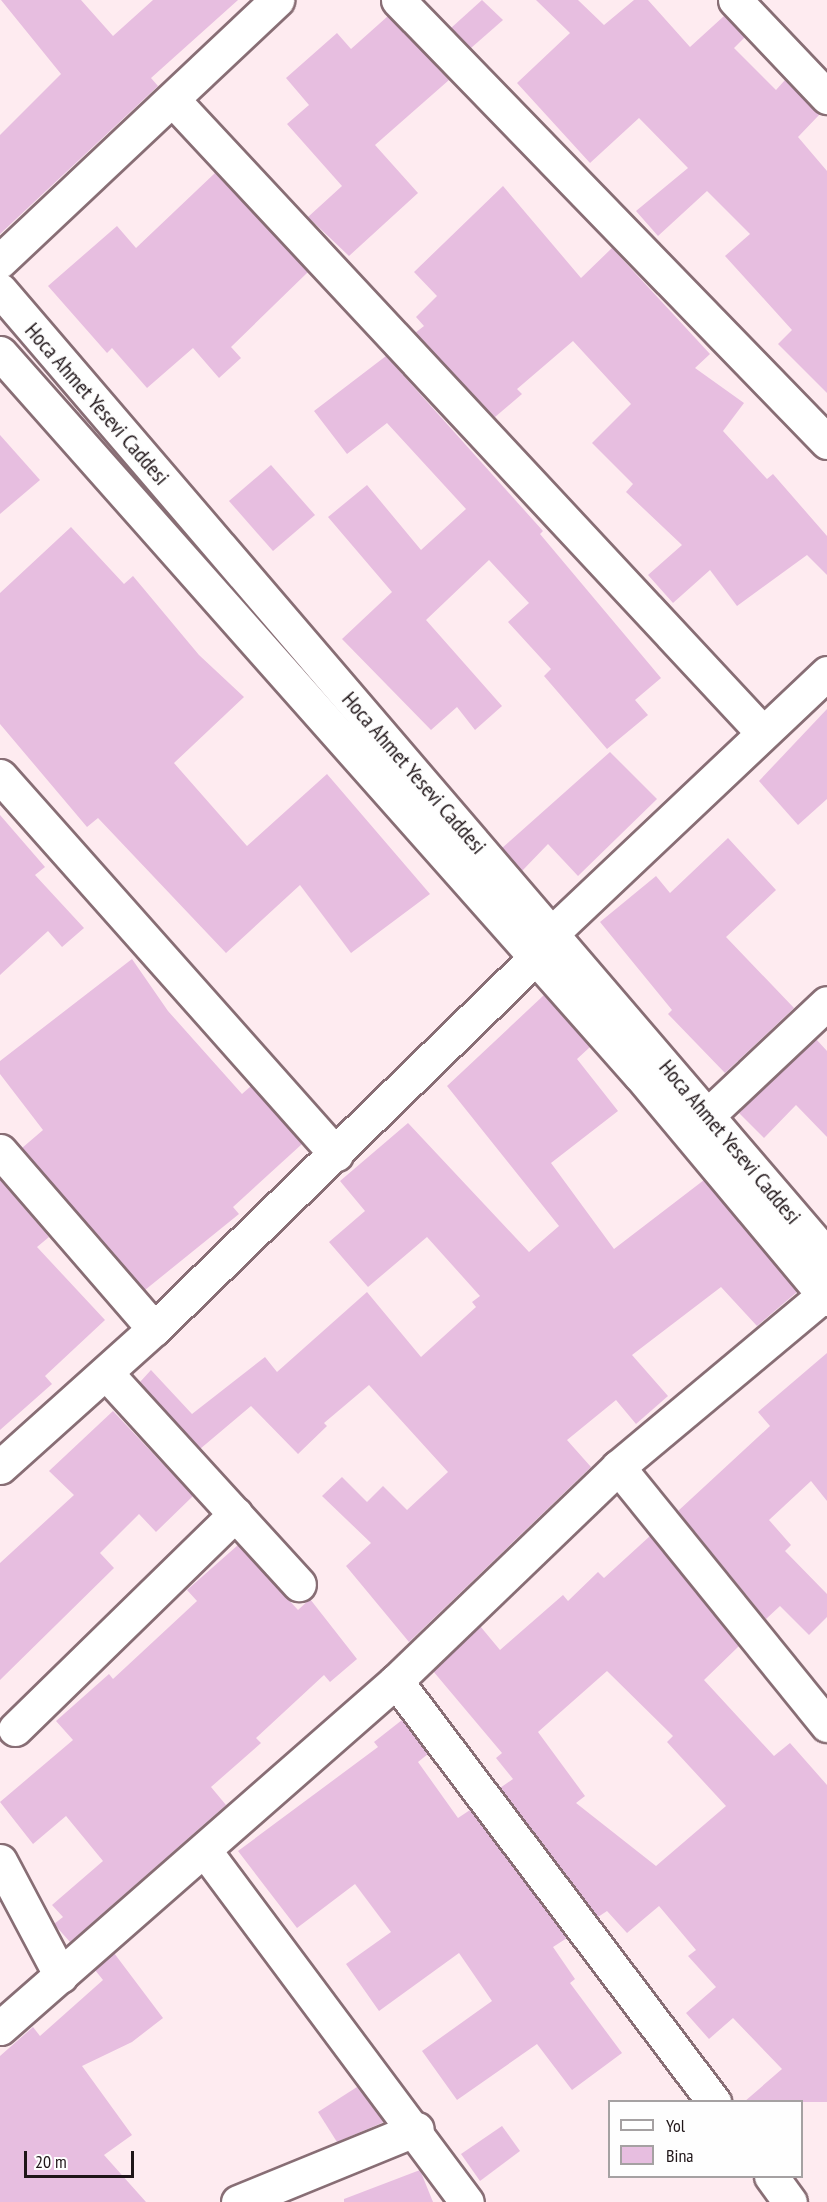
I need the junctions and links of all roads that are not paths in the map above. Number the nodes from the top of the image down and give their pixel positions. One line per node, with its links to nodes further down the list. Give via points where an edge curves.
1 (277, 0): 5 (street)
2 (398, 0): 9 (street)
3 (735, 0): 4 (street)
4 (827, 97)
5 (173, 100): 6 (street); 11 (street)
6 (0, 261)
7 (0, 290): 13 (street, Hoca Ahmet Yesevi Caddesi)
8 (1, 355): 13 (street, Hoca Ahmet Yesevi Caddesi)
9 (827, 442)
10 (827, 673): 11 (street)
11 (763, 733): 13 (street)
12 (0, 776): 17 (street)
13 (543, 946): 15 (street, Hoca Ahmet Yesevi Caddesi); 17 (street); 19 (street, Hoca Ahmet Yesevi Caddesi)
14 (827, 1003): 15 (street)
15 (708, 1115): 18 (street, Hoca Ahmet Yesevi Caddesi)
16 (0, 1151): 20 (street)
17 (336, 1154): 20 (street)
18 (827, 1256)
19 (825, 1294): 23 (street)
20 (154, 1329): 21 (street)
21 (106, 1373): 22 (street); 24 (street)
22 (0, 1467)
23 (618, 1467): 26 (street); 27 (street)
24 (235, 1514): 25 (street); 28 (street)
25 (299, 1584)
26 (396, 1682): 29 (street); 33 (street)
27 (827, 1725)
28 (15, 1729)
29 (205, 1851): 31 (street); 34 (street)
30 (0, 1861): 31 (street)
31 (61, 1976): 32 (street)
32 (0, 2028)
33 (712, 2100)
34 (417, 2129): 36 (street); 37 (street)
35 (772, 2178): 38 (street)
36 (238, 2202)
37 (467, 2202)
38 (790, 2202)

